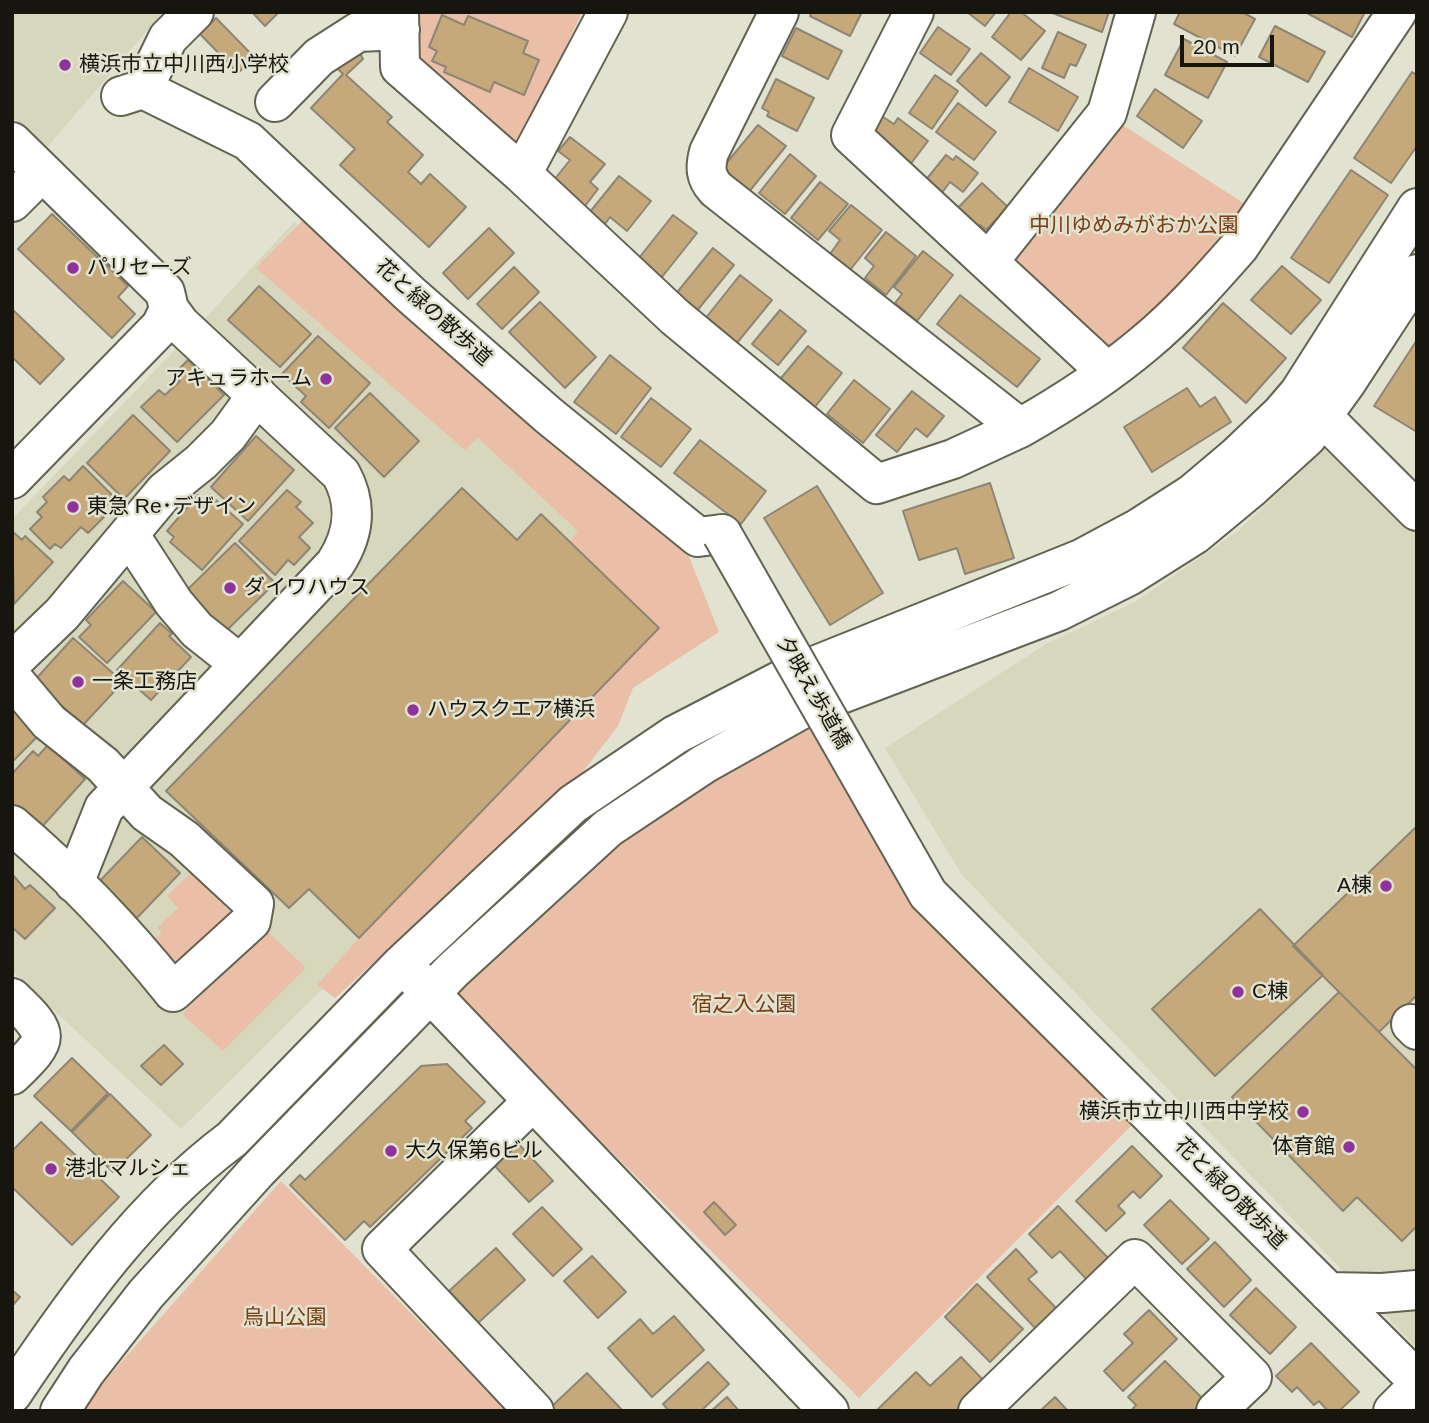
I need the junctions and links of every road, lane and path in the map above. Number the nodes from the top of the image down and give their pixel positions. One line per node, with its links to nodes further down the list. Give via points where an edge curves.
1 (194, 12): 22 (street, 花と緑の散歩道, via 168,38 132,92 248,141 410,294 548,415 698,537)
2 (608, 12): 10 (street)
3 (779, 12): 18 (street, via 709,152 709,182)
4 (914, 12): 12 (street, via 851,135)
5 (1136, 12): 12 (street, via 1107,113)
6 (1397, 12): 15 (street, via 1240,247 1178,313)
7 (399, 21): 8 (street, via 358,32 319,57); 10 (street, via 400,67)
8 (275, 102)
9 (12, 142): 14 (street, via 165,292)
10 (522, 174): 18 (street, via 675,317 877,484 953,459)
11 (1417, 208): 17 (street)
12 (989, 261): 15 (street)
13 (1417, 274): 17 (street)
14 (169, 309): 16 (street); 19 (street, via 161,326)
15 (1107, 372): 18 (street)
16 (257, 395): 21 (street, via 228,435 165,491); 24 (street, via 341,474 349,488 353,513 348,538 335,564)
17 (1311, 405): 20 (street); 30 (street, via 1281,414 1192,494 1081,559 787,677 675,735 573,804); 31 (street, via 1307,437 1194,535 1129,576 1059,611 804,708 704,764 608,828)
18 (1020, 428)
19 (12, 479)
20 (1417, 511)
21 (129, 534): 23 (street, via 62,614); 24 (street, via 197,631)
22 (722, 534): 28 (street, 夕映え歩道橋, bridge)
23 (12, 662)
24 (240, 664): 26 (street)
25 (12, 678): 26 (street, via 49,722 103,765)
26 (114, 798): 27 (street); 29 (street); 29 (street, via 147,813 184,839 254,904 251,921 173,992 115,922)
27 (26, 837): 29 (street)
28 (904, 852): 36 (street, 花と緑の散歩道, via 928,894)
29 (74, 883)
30 (402, 964): 31 (street); 39 (street, via 232,1139 200,1163 135,1227 58,1325)
31 (430, 994): 34 (street); 40 (street, via 257,1171 146,1294)
32 (12, 998): 33 (street, via 41,1028 35,1052)
33 (12, 1075)
34 (533, 1101): 41 (street, via 382,1249); 42 (street)
35 (1417, 1290): 36 (street)
36 (1328, 1292): 37 (street, 花と緑の散歩道)
37 (1417, 1380)
38 (1417, 1387): 45 (street)
39 (12, 1394)
40 (60, 1411)
41 (534, 1411)
42 (829, 1411)
43 (978, 1411): 44 (street, via 1135,1259 1252,1377)
44 (1216, 1411)
45 (1393, 1411)

